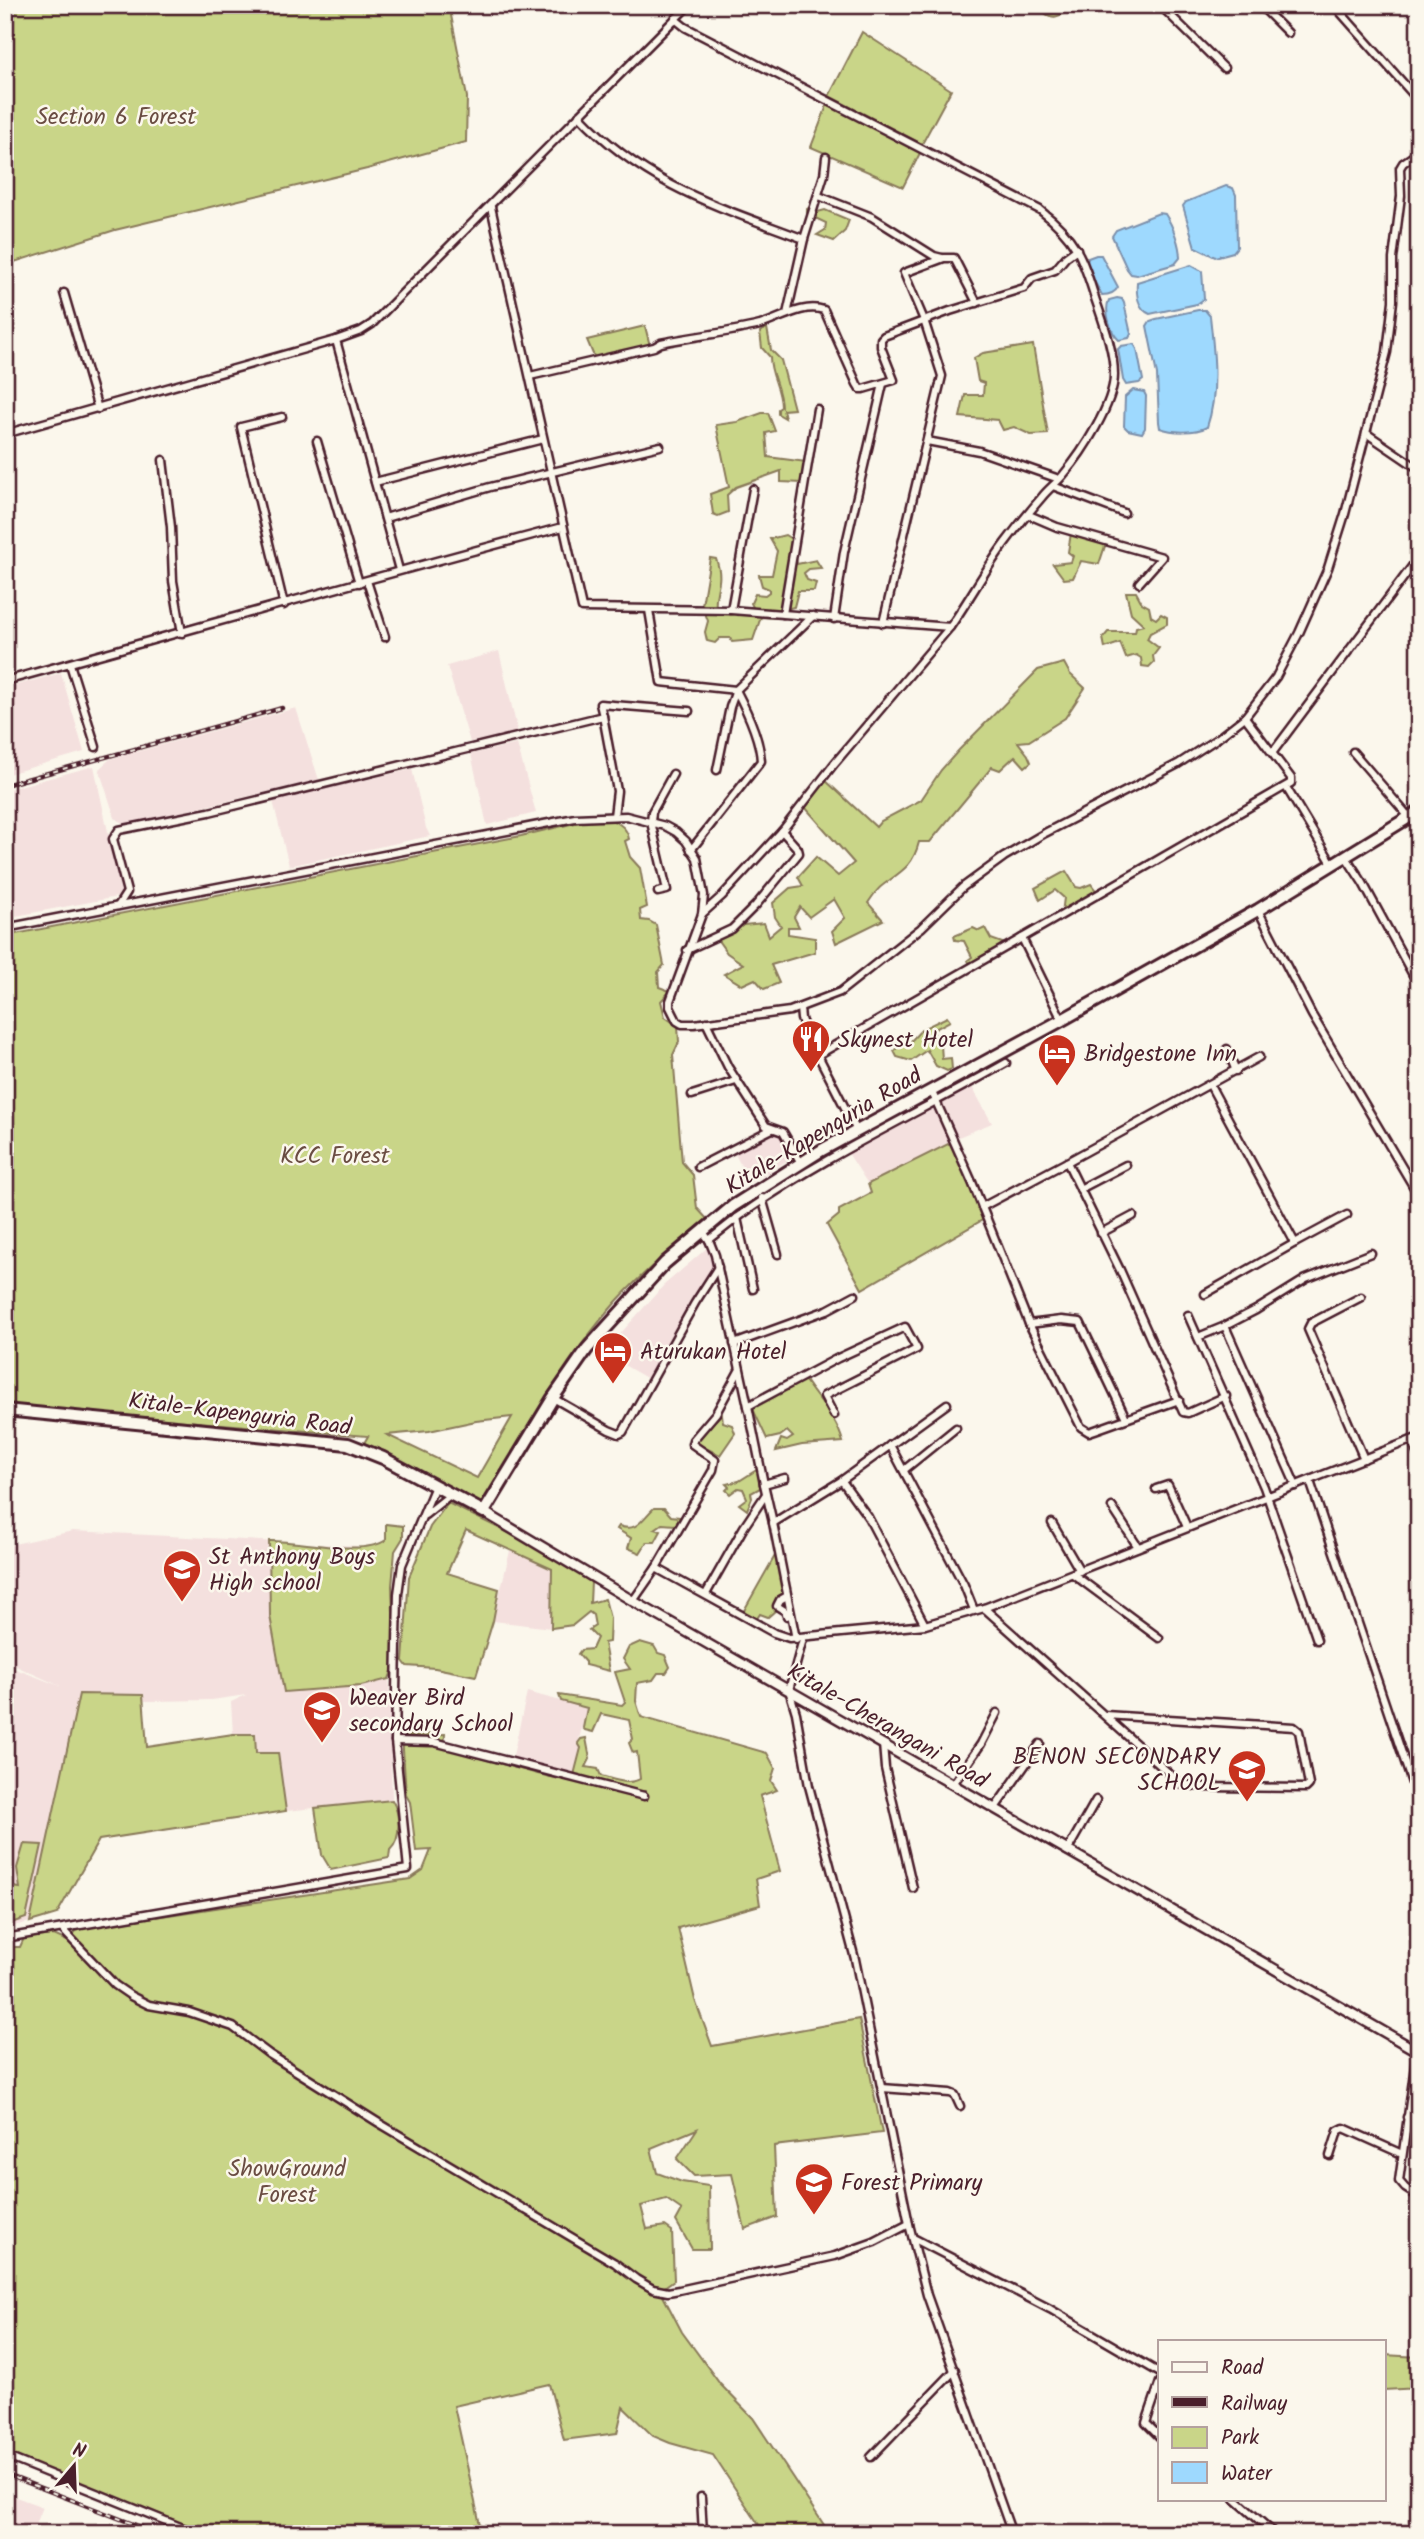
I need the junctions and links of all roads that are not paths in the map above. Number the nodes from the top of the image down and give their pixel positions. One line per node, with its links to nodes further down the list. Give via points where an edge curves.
1 (689, 5): 5 (street)
2 (1160, 5): 7 (street)
3 (1261, 5): 6 (street)
4 (1334, 5): 8 (street)
5 (675, 19): 9 (street); 15 (street, via 1040,210 1069,235)
6 (1288, 33)
7 (1224, 68)
8 (1419, 101)
9 (579, 116): 13 (street); 14 (street, via 602,140 672,188)
10 (1419, 152): 27 (street, via 1400,168 1390,330)
11 (825, 157): 12 (street)
12 (819, 196): 14 (street); 16 (street, via 872,217)
13 (491, 207): 21 (street, via 372,324); 22 (street)
14 (804, 239): 19 (street)
15 (1077, 249): 18 (street, via 1055,270 1032,278 1024,288); 36 (street, via 1102,318 1114,377 1093,431)
16 (944, 258): 18 (street, via 954,258); 20 (street, via 904,274)
17 (64, 293): 24 (street)
18 (977, 303): 20 (street)
19 (786, 314): 22 (street, via 761,325 661,343); 23 (street, via 824,310 860,389)
20 (924, 320): 23 (street, via 882,337 881,347 894,380); 31 (street, via 942,376)
21 (336, 340): 24 (street); 37 (street)
22 (530, 376): 29 (street)
23 (883, 384): 54 (street, via 844,552)
24 (98, 409): 28 (street)
25 (817, 410): 52 (street)
26 (282, 417): 49 (street, via 241,427)
27 (1366, 433): 34 (street); 64 (street, via 1328,568 1276,677)
28 (5, 434)
29 (542, 439): 35 (street); 37 (street)
30 (317, 441): 47 (street)
31 (927, 442): 36 (street, via 979,451); 55 (street)
32 (660, 446): 35 (street)
33 (163, 460): 57 (street, via 173,581)
34 (1419, 468)
35 (550, 472): 42 (street); 43 (street)
36 (1059, 480): 38 (street)
37 (375, 482): 42 (street)
38 (1053, 486): 40 (street); 41 (street)
39 (752, 489): 51 (street)
40 (1124, 513)
41 (1029, 515): 48 (street, via 1162,557); 56 (street)
42 (385, 518): 45 (street)
43 (563, 527): 45 (street); 50 (street, via 582,608)
44 (1419, 557): 66 (street)
45 (400, 570): 46 (street)
46 (367, 581): 47 (street); 58 (street)
47 (359, 583): 49 (street)
48 (1139, 583)
49 (284, 605): 57 (street)
50 (649, 610): 51 (street); 61 (street, via 661,682)
51 (731, 610): 52 (street)
52 (783, 614): 53 (street)
53 (813, 617): 54 (street); 61 (street)
54 (834, 619): 55 (street)
55 (883, 623): 56 (street)
56 (950, 627): 74 (street)
57 (183, 633): 59 (street)
58 (385, 636)
59 (70, 664): 60 (street); 65 (street)
60 (5, 681)
61 (736, 690): 68 (street); 75 (street, via 761,761)
62 (689, 711): 63 (street, via 600,704)
63 (603, 716): 72 (street, via 618,791); 79 (street, via 119,830 113,839 127,892)
64 (1245, 717): 66 (street); 86 (street, via 1178,764 1004,858 962,887 921,928 850,985)
65 (96, 747)
66 (1273, 752): 70 (street, via 1292,778)
67 (1353, 752): 71 (street)
68 (717, 771)
69 (673, 774): 73 (street, via 652,812)
70 (1286, 787): 77 (street); 83 (street)
71 (1414, 814): 76 (highway, Kitale-Kapenguria Road)
72 (614, 816): 73 (street); 79 (street, via 575,818)
73 (652, 822): 75 (street, via 677,832); 78 (street, via 667,890)
74 (782, 831): 81 (street); 84 (street, via 799,853 732,929)
75 (691, 850): 81 (street, via 702,880)
76 (1346, 857): 77 (highway, Kitale-Kapenguria Road); 85 (street)
77 (1333, 865): 80 (highway, Kitale-Kapenguria Road)
78 (658, 892)
79 (118, 906): 82 (street)
80 (1258, 910): 87 (highway, Kitale-Kapenguria Road); 106 (street, via 1312,1015)
81 (702, 914): 84 (street)
82 (5, 928)
83 (1022, 937): 87 (street); 90 (street)
84 (687, 950): 88 (street, via 670,1007 682,1024)
85 (1419, 986)
86 (800, 1008): 88 (street); 90 (street)
87 (1062, 1020): 97 (highway, Kitale-Kapenguria Road)
88 (706, 1022): 94 (street)
89 (1227, 1049): 93 (street)
90 (818, 1055): 99 (street)
91 (1259, 1058): 93 (street)
92 (1006, 1063): 97 (street)
93 (1236, 1071): 95 (street)
94 (736, 1081): 96 (street); 98 (street, via 766,1126)
95 (1210, 1085): 100 (street); 113 (street)
96 (692, 1095)
97 (933, 1095): 99 (highway, Kitale-Kapenguria Road); 105 (street, via 826,1161); 107 (street)
98 (774, 1128): 101 (street, via 787,1136); 103 (street)
99 (857, 1131): 101 (highway, Kitale-Kapenguria Road)
100 (1068, 1162): 104 (street); 107 (street)
101 (801, 1163): 105 (highway, Kitale-Kapenguria Road)
102 (1126, 1165): 104 (street)
103 (698, 1167)
104 (1080, 1189): 111 (street)
105 (760, 1195): 110 (street); 112 (highway, Kitale-Kapenguria Road, via 733,1206); 115 (street)
106 (1419, 1196)
107 (982, 1208): 122 (street)
108 (1347, 1215): 113 (street)
109 (1133, 1216): 111 (street)
110 (737, 1218): 112 (street); 117 (street)
111 (1101, 1233): 129 (street)
112 (706, 1236): 116 (street); 128 (highway, Kitale-Kapenguria Road, via 665,1263 624,1305)
113 (1295, 1243): 118 (street)
114 (1371, 1253): 123 (street, via 1306,1279)
115 (778, 1254)
116 (718, 1267): 125 (street); 128 (street, via 623,1432 609,1430)
117 (753, 1289)
118 (1205, 1294)
119 (855, 1295): 125 (street)
120 (1361, 1297): 138 (street, via 1308,1329)
121 (1188, 1315): 124 (street)
122 (1029, 1324): 134 (street, via 1080,1322); 134 (street, via 1081,1427 1088,1432)
123 (1225, 1326): 124 (street); 146 (street)
124 (1198, 1337): 127 (street)
125 (734, 1344): 126 (street)
126 (739, 1371): 131 (street); 158 (street, via 716,1413 693,1440 715,1465)
127 (1226, 1396): 129 (street, via 1188,1413 1183,1412); 150 (street)
128 (553, 1398): 152 (highway, Kitale-Kapenguria Road)
129 (1179, 1400): 134 (street)
130 (947, 1404): 137 (street)
131 (747, 1406): 133 (street, via 905,1327 917,1349 824,1396); 144 (street)
132 (5, 1410): 145 (highway, Kitale-Kapenguria Road, via 348,1444)
133 (834, 1415)
134 (1126, 1418)
135 (956, 1428): 140 (street)
136 (1415, 1438): 138 (street); 139 (street)
137 (890, 1445): 140 (street); 142 (street)
138 (1364, 1458): 143 (street)
139 (1419, 1458)
140 (904, 1470): 164 (street)
141 (785, 1478): 144 (street)
142 (842, 1481): 154 (street); 166 (street, via 874,1527)
143 (1310, 1481): 146 (street); 177 (street)
144 (764, 1484): 148 (street)
145 (435, 1486): 149 (highway, Kitale-Kapenguria Road); 153 (street)
146 (1296, 1486): 150 (street)
147 (1156, 1489): 156 (street, via 1168,1485)
148 (766, 1494): 154 (street); 160 (street)
149 (450, 1495): 152 (highway, Kitale-Kapenguria Road); 153 (street)
150 (1267, 1497): 156 (street); 169 (street)
151 (1112, 1507): 157 (street)
152 (484, 1512): 162 (main road, Kitale-Cherangani Road)
153 (424, 1516): 173 (street, via 402,1565)
154 (774, 1523): 161 (street)
155 (1052, 1523): 159 (street)
156 (1187, 1527): 157 (street)
157 (1138, 1547): 159 (street)
158 (656, 1568): 160 (street); 162 (street)
159 (1077, 1572): 163 (street); 167 (street)
160 (706, 1594): 168 (street, via 774,1633)
161 (787, 1596): 165 (street, via 778,1606); 168 (street)
162 (633, 1601): 170 (main road, Kitale-Cherangani Road)
163 (984, 1608): 164 (street); 172 (street)
164 (974, 1610): 166 (street)
165 (787, 1616)
166 (925, 1625): 168 (street)
167 (1159, 1638)
168 (799, 1639): 170 (street)
169 (1317, 1640)
170 (789, 1690): 174 (main road, Kitale-Cherangani Road); 186 (street)
171 (997, 1713): 176 (street)
172 (1105, 1714): 172 (street, via 1294,1727 1299,1731 1309,1785 1185,1786)
173 (395, 1741): 178 (street, via 434,1742); 183 (street, via 408,1869)
174 (883, 1744): 176 (main road, Kitale-Cherangani Road); 182 (street)
175 (1040, 1744): 180 (street)
176 (953, 1784): 180 (main road, Kitale-Cherangani Road)
177 (1414, 1789)
178 (644, 1796)
179 (1096, 1800): 181 (street)
180 (995, 1808): 181 (main road, Kitale-Cherangani Road)
181 (1068, 1851): 185 (main road, Kitale-Cherangani Road)
182 (913, 1888)
183 (62, 1929): 184 (street); 193 (street, via 131,1996 233,2027 368,2116 653,2289 668,2292 835,2256)
184 (5, 1938)
185 (1418, 2052): 188 (street)
186 (883, 2088): 187 (street, via 950,2093); 193 (street)
187 (960, 2106)
188 (1407, 2117): 189 (street); 190 (street)
189 (1419, 2123)
190 (1402, 2154): 191 (street, via 1344,2128 1338,2131); 192 (street, via 1400,2183)
191 (1330, 2156)
192 (1419, 2197)
193 (909, 2224): 194 (street)
194 (913, 2238): 195 (street, via 927,2295); 196 (street)
195 (956, 2370): 200 (street); 205 (street)
196 (1158, 2372)
197 (1158, 2388): 198 (street, via 1146,2423)
198 (1158, 2435)
199 (5, 2456): 203 (street)
200 (871, 2457)
201 (701, 2497): 204 (street)
202 (1236, 2500): 206 (street)
203 (198, 2534)
204 (703, 2534)
205 (1012, 2534)
206 (1275, 2534)

